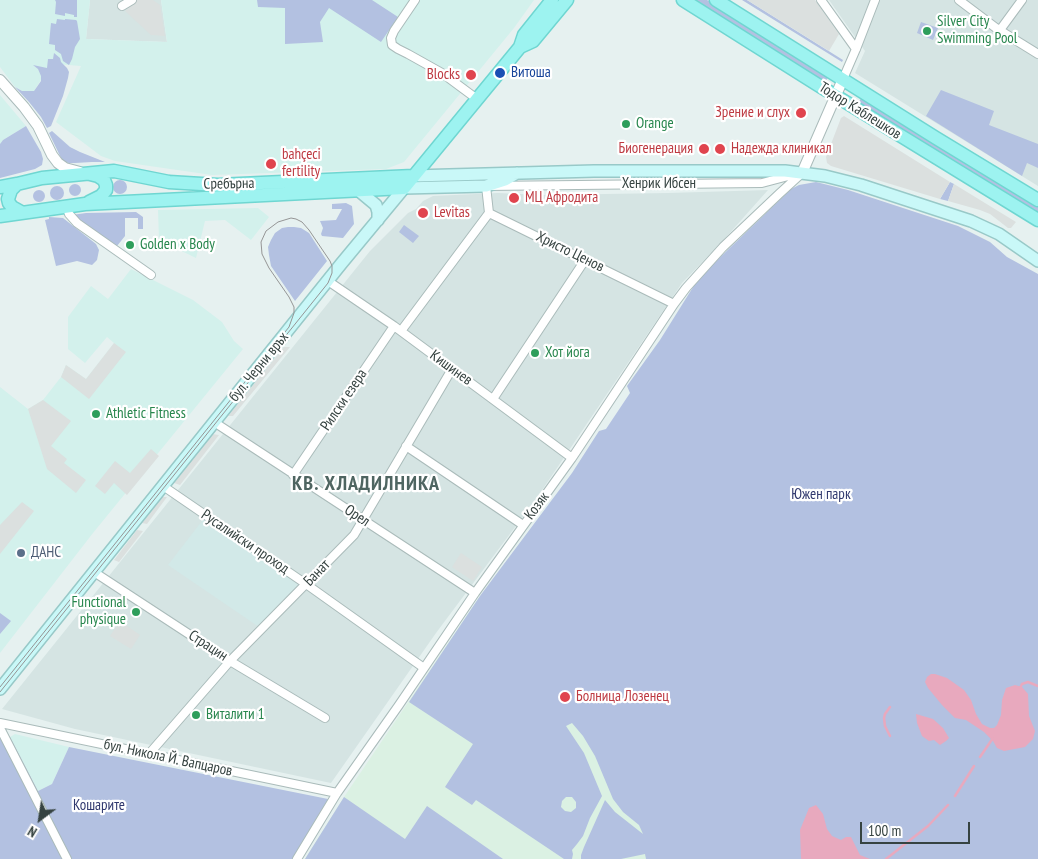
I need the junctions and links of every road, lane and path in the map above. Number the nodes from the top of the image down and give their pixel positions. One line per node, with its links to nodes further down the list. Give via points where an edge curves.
1 (132, 0): 11 (street)
2 (415, 0): 19 (street, via 394,31 392,45 442,73)
3 (552, 0): 13 (main road, бул. Черни връх, via 524,35)
4 (567, 0): 13 (main road, бул. Черни връх, via 533,41)
5 (683, 0): 18 (main road, Тодор Каблешков)
6 (716, 0): 17 (main road, Тодор Каблешков)
7 (821, 0): 14 (street)
8 (875, 0): 14 (street)
9 (959, 0): 12 (street)
10 (1022, 0): 12 (street)
11 (122, 6)
12 (1000, 30): 15 (street)
13 (520, 47): 19 (main road, бул. Черни връх)
14 (856, 49): 17 (street)
15 (1038, 54)
16 (0, 80): 20 (street, Сребърна, via 38,126)
17 (843, 80): 18 (street); 31 (main road, Тодор Каблешков)
18 (835, 96): 23 (street); 38 (main road, Тодор Каблешков)
19 (477, 99): 24 (main road, бул. Черни връх)
20 (52, 155): 21 (street, Сребърна, via 65,168); 25 (street, via 51,168)
21 (85, 173): 24 (main road, Сребърна, via 114,171 169,182 218,185); 25 (main road); 32 (main road, via 101,177 106,185 102,196)
22 (517, 173): 23 (main road, Хенрик Ибсен, via 753,170); 24 (main road, Хенрик Ибсен); 27 (main road, Хенрик Ибсен)
23 (802, 173): 27 (street, Хенрик Ибсен, via 762,183); 40 (main road, Хенрик Ибсен, via 861,184 971,221 999,234); 43 (street, Козяк, via 723,247)
24 (413, 176): 29 (main road, бул. Черни връх)
25 (42, 178): 26 (main road)
26 (17, 184): 28 (main road); 34 (main road, via 11,190 8,203)
27 (486, 186): 29 (main road, Хенрик Ибсен); 35 (street)
28 (0, 187)
29 (404, 188): 30 (main road, Сребърна); 37 (main road, бул. Черни връх)
30 (358, 190): 32 (main road, Сребърна); 37 (main road, via 376,205)
31 (1038, 200)
32 (85, 204): 33 (main road, Сребърна)
33 (66, 206): 34 (main road, Сребърна); 41 (street, via 77,223)
34 (21, 212): 36 (main road, Сребърна)
35 (489, 212): 39 (street, Христо Ценов); 44 (street, Рилски езера)
36 (0, 216)
37 (378, 220): 42 (main road, бул. Черни връх)
38 (1038, 220)
39 (585, 260): 43 (street, Христо Ценов); 46 (street)
40 (1038, 261)
41 (151, 275)
42 (328, 281): 44 (street, Кишинев); 47 (main road, бул. Черни връх)
43 (674, 304): 49 (street, Козяк)
44 (398, 329): 45 (street, Кишинев); 50 (street, Рилски езера)
45 (452, 369): 46 (street, Кишинев); 48 (street, Банат)
46 (493, 399): 49 (street, Кишинев)
47 (214, 422): 50 (street, Орел); 51 (main road, бул. Черни връх)
48 (406, 446): 52 (street, Банат); 53 (street)
49 (572, 458): 53 (street, Козяк)
50 (294, 474): 52 (street, Орел)
51 (163, 486): 54 (main road, бул. Черни връх); 55 (street, Русалийски проход)
52 (363, 520): 55 (street, Банат, via 354,535); 56 (street, Орел)
53 (523, 525): 56 (street, Козяк)
54 (94, 572): 57 (street, Страцин); 59 (main road, бул. Черни връх)
55 (306, 584): 57 (street, Банат); 58 (street, Русалийски проход)
56 (475, 593): 58 (street, Козяк)
57 (230, 661): 60 (street, Страцин); 63 (street, Банат)
58 (424, 668): 64 (street, Козяк)
59 (0, 689)
60 (324, 718)
61 (0, 723): 63 (street, бул. Никола Й. Вапцаров)
62 (0, 728): 65 (street)
63 (149, 754): 64 (street, бул. Никола Й. Вапцаров)
64 (337, 793): 66 (street, Козяк)
65 (67, 859)
66 (297, 859)

